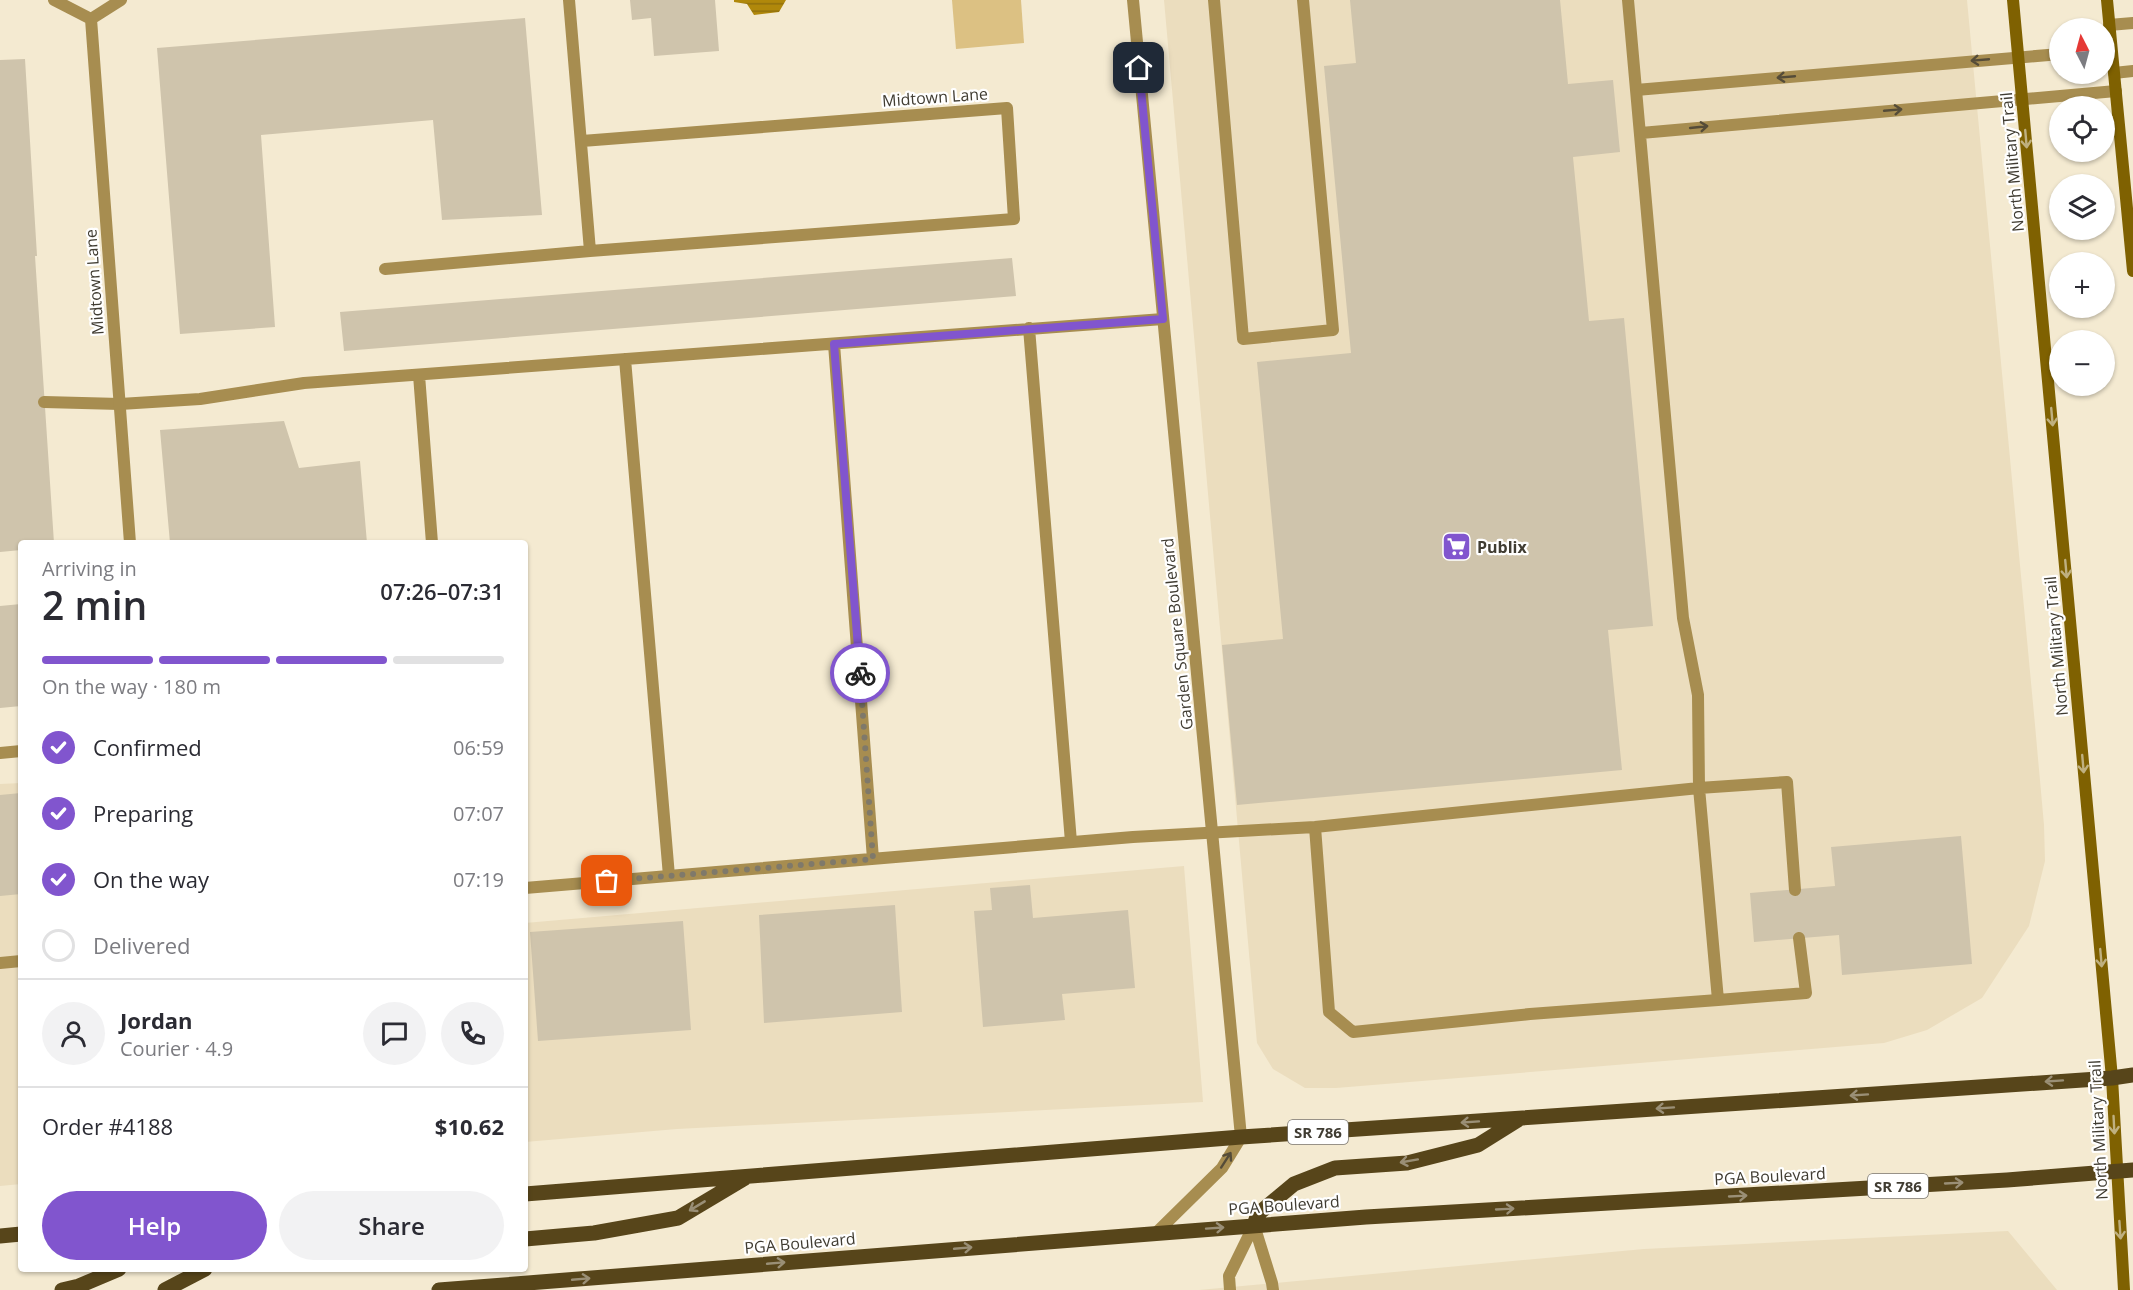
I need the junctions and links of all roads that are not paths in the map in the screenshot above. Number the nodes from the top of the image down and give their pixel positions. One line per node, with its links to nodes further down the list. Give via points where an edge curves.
1 (54, 0): 11 (street)
2 (121, 0): 11 (street)
3 (569, 0): 23 (street)
4 (1133, 0): 27 (street, Garden Square Boulevard)
5 (1214, 0): 6 (street, via 1243,339 1333,330)
6 (1303, 0)
7 (1628, 0): 19 (street)
8 (2013, 0): 15 (main road, North Military Trail)
9 (2107, 0): 10 (main road)
10 (2108, 18)
11 (91, 19): 33 (street, Midtown Lane)
12 (2133, 23): 13 (street)
13 (2115, 24)
14 (2049, 55): 15 (street)
15 (2019, 57): 19 (street, one-way to 19); 21 (main road, North Military Trail)
16 (2133, 71): 17 (street)
17 (2115, 73)
18 (2115, 82): 20 (main road)
19 (1636, 90): 22 (street)
20 (2116, 91): 21 (street); 26 (main road)
21 (2023, 98): 22 (street, one-way to 21); 51 (main road, North Military Trail, one-way to 51)
22 (1641, 133): 38 (street, via 1683,618 1698,695)
23 (582, 141): 24 (street); 24 (street, Midtown Lane, via 1007,108 1014,219)
24 (590, 251): 25 (street, Midtown Lane)
25 (385, 270)
26 (2133, 271)
27 (1163, 319): 28 (street); 40 (street, Garden Square Boulevard)
28 (1029, 328): 29 (street); 41 (street)
29 (834, 344): 30 (street); 42 (street)
30 (625, 359): 31 (street); 43 (street)
31 (419, 375): 33 (street, via 304,383 200,399); 35 (street)
32 (44, 402): 33 (street)
33 (120, 404): 34 (street, Midtown Lane)
34 (130, 540)
35 (432, 540)
36 (18, 752): 37 (street)
37 (0, 753)
38 (1699, 788): 39 (street); 45 (street, via 1787,782); 49 (street)
39 (1315, 827): 40 (street); 49 (street, via 1329,1012 1353,1032)
40 (1213, 834): 41 (street); 53 (street, Garden Square Boulevard)
41 (1071, 842): 42 (street)
42 (873, 859): 43 (street)
43 (669, 876): 44 (street)
44 (528, 888)
45 (1795, 890)
46 (1799, 938): 49 (street, via 1806,993)
47 (18, 961): 48 (street)
48 (0, 963)
49 (1718, 1000)
50 (2133, 1075): 51 (main road, SR 786)
51 (2112, 1078): 52 (main road, SR 786, one-way to 52); 55 (main road, North Military Trail, one-way to 55)
52 (1520, 1118): 53 (main road, SR 786, one-way to 53); 58 (main road, one-way to 58, via 1478,1145 1407,1162 1335,1168 1294,1184 1258,1214)
53 (1241, 1137): 56 (main road, SR 786); 59 (street, one-way to 53, via 1222,1168)
54 (2133, 1170): 55 (main road, PGA Boulevard / SR 786)
55 (2116, 1172): 58 (main road, PGA Boulevard / SR 786, one-way to 55); 70 (main road, North Military Trail, one-way to 70)
56 (748, 1176): 57 (main road, SR 786); 62 (main road, one-way to 62, via 678,1218 594,1233)
57 (528, 1194)
58 (1254, 1225): 59 (main road, PGA Boulevard / SR 786, one-way to 58); 68 (street, via 1229,1276); 69 (street)
59 (1157, 1232): 67 (main road, PGA Boulevard / SR 786, one-way to 59)
60 (18, 1234): 61 (main road)
61 (0, 1236)
62 (528, 1239)
63 (112, 1272): 65 (main road)
64 (199, 1272): 66 (main road)
65 (62, 1290)
66 (165, 1290)
67 (440, 1290)
68 (1230, 1290)
69 (1273, 1290)
70 (2124, 1290)

